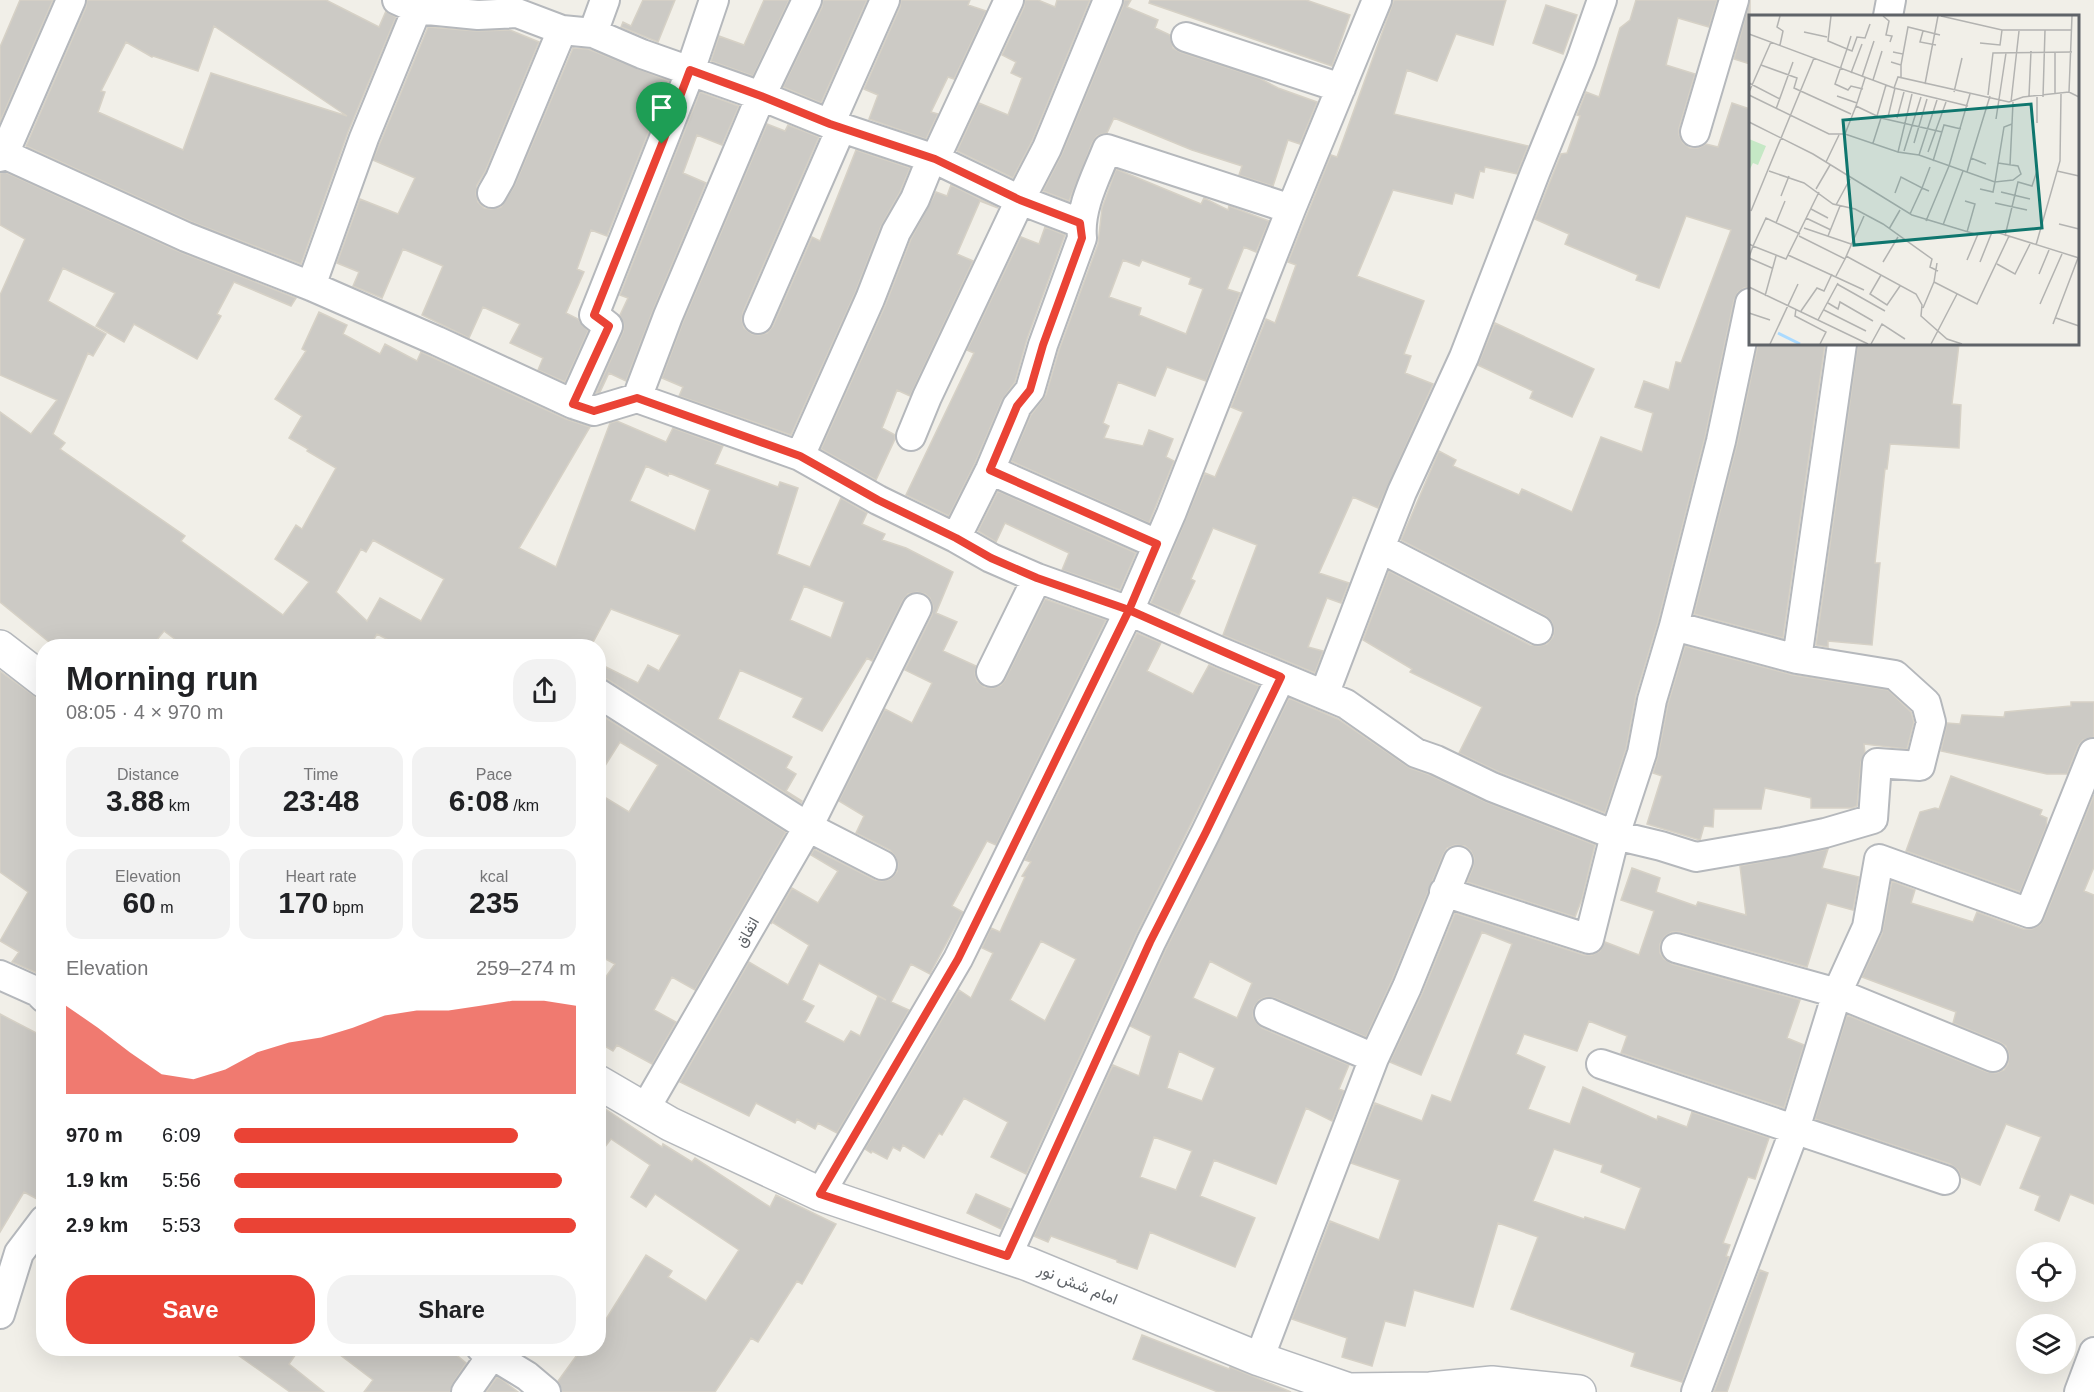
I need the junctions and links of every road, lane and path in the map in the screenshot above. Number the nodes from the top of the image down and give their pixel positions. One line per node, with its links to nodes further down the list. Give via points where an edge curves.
1 (71, 0): 23 (street)
2 (605, 0): 16 (street)
3 (714, 0): 18 (street)
4 (807, 0): 20 (street)
5 (885, 0): 21 (street)
6 (1009, 0): 24 (street)
7 (1108, 0): 26 (street, via 1047,148)
8 (1377, 0): 19 (street)
9 (1602, 0): 40 (street, via 1464,357)
10 (1734, 0): 22 (street)
11 (1891, 0): 14 (street)
12 (407, 5): 13 (street, via 478,15); 29 (street)
13 (498, 7): 15 (street)
14 (1888, 15)
15 (562, 30): 16 (street); 25 (street)
16 (593, 33): 18 (street)
17 (1186, 37): 19 (street)
18 (690, 70): 20 (street); 34 (street, via 594,315 609,326)
19 (1341, 88): 27 (street)
20 (761, 96): 21 (street); 33 (street)
21 (830, 124): 24 (street); 31 (street, via 839,133)
22 (1695, 132)
23 (2, 156): 29 (street, via 186,237)
24 (935, 159): 26 (street); 36 (street, via 897,232)
25 (492, 193)
26 (1020, 200): 28 (street); 35 (street)
27 (1291, 208): 28 (street, via 1107,149); 39 (street)
28 (1080, 223): 37 (street, via 1082,238 1030,390 1017,406)
29 (310, 286): 34 (street)
30 (1749, 308): 44 (street, via 1721,441)
31 (758, 319)
32 (1842, 345): 47 (street)
33 (637, 398): 34 (street, via 594,411); 36 (street)
34 (573, 404)
35 (910, 436)
36 (800, 456): 38 (street)
37 (990, 470): 38 (street); 39 (street)
38 (956, 538): 41 (street)
39 (1157, 544): 43 (street)
40 (1380, 548): 45 (street); 51 (street)
41 (1037, 578): 43 (street); 48 (street)
42 (917, 608): 54 (street, اتفاق)
43 (1129, 610): 50 (street); 71 (street, via 958,959)
44 (1674, 626): 47 (street); 55 (street, via 1652,700 1642,753)
45 (1538, 630)
46 (4, 659): 49 (street)
47 (1797, 659): 55 (street, via 1895,675 1926,703 1931,722 1920,766 1877,763 1873,819 1825,833 1696,857)
48 (991, 672)
49 (36, 677)
50 (1281, 677): 51 (street); 73 (street, via 1150,942)
51 (1324, 695): 55 (street, via 1346,704 1416,753)
52 (606, 698): 54 (street)
53 (2093, 753): 62 (street, via 2029,913 1879,859 1867,927)
54 (807, 827): 57 (street); 68 (street, اتفاق)
55 (1615, 835): 58 (street, via 1589,939)
56 (1458, 861): 58 (street)
57 (882, 865)
58 (1444, 892): 65 (street)
59 (1676, 948): 62 (street)
60 (0, 975): 61 (street)
61 (36, 991)
62 (1838, 993): 64 (street); 69 (street)
63 (1269, 1013): 65 (street)
64 (1993, 1056)
65 (1374, 1058): 78 (street)
66 (1601, 1064): 69 (street)
67 (606, 1087): 68 (street, امام شش نور)
68 (645, 1109): 71 (street, امام شش نور)
69 (1795, 1129): 70 (street); 84 (street)
70 (1945, 1180)
71 (820, 1194): 73 (street, امام شش نور)
72 (36, 1231): 74 (street, via 19,1253)
73 (1007, 1256): 78 (street, امام شش نور)
74 (0, 1314)
75 (2094, 1352): 85 (street)
76 (484, 1356): 81 (street)
77 (493, 1356): 82 (street)
78 (1259, 1359): 80 (street, امام شش نور, via 1349,1390)
79 (1535, 1390): 80 (street, امام شش نور, via 1492,1383); 83 (street, امام شش نور)
80 (1381, 1391)
81 (466, 1392)
82 (546, 1392)
83 (1579, 1392)
84 (1696, 1392)
85 (2079, 1392)

